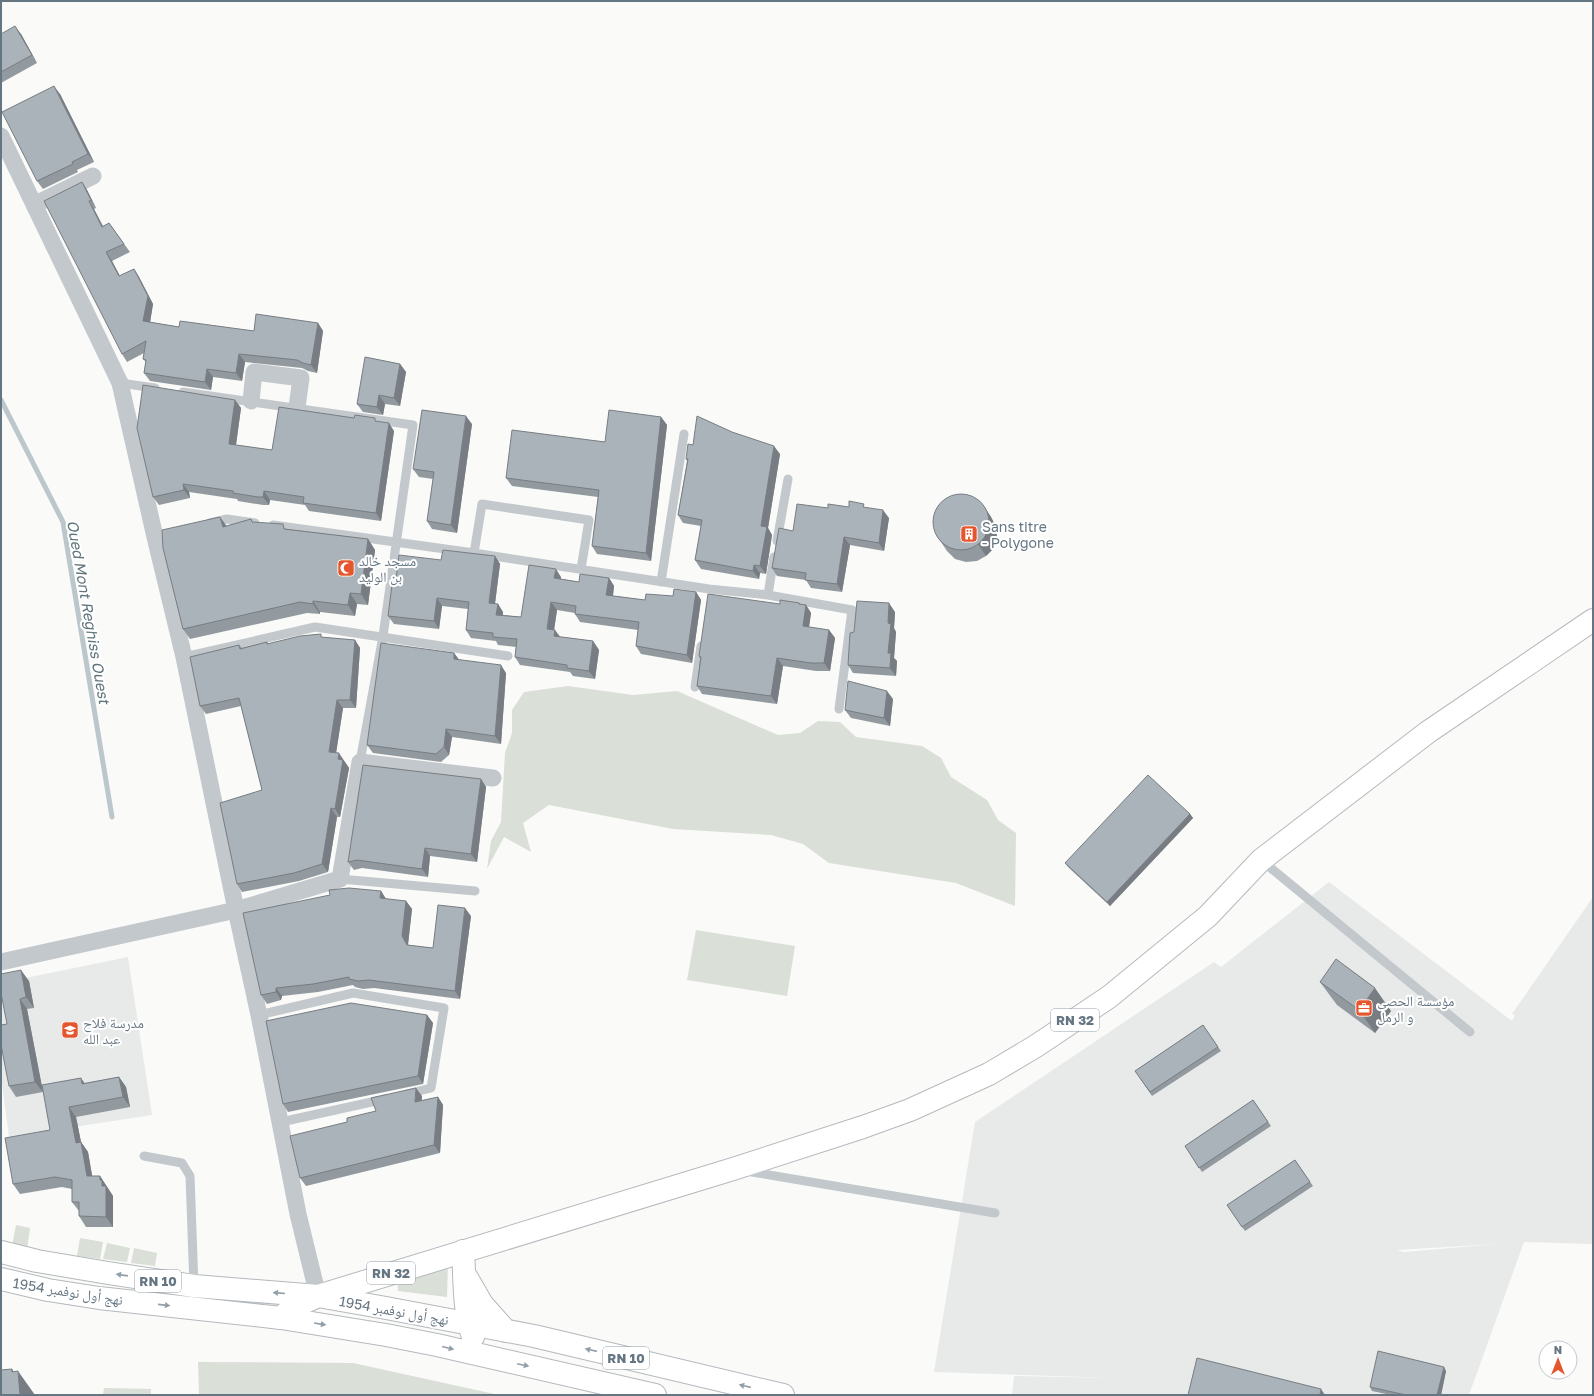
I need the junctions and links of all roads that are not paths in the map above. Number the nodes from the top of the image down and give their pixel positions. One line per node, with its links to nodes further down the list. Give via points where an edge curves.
1 (1, 136): 3 (street)
2 (93, 176): 3 (street)
3 (34, 205): 4 (street)
4 (120, 383): 5 (lane); 19 (street, via 158,536)
5 (251, 401): 6 (lane); 6 (street, via 254,372 301,378)
6 (297, 407): 10 (lane, via 413,425)
7 (684, 434): 13 (lane)
8 (788, 479): 14 (lane)
9 (198, 526): 10 (lane, via 227,519)
10 (396, 542): 11 (lane); 17 (lane)
11 (474, 553): 12 (lane); 12 (lane, via 482,504 589,520)
12 (581, 569): 13 (lane)
13 (661, 582): 14 (lane, via 708,593)
14 (768, 595): 21 (lane, via 852,610)
15 (1593, 620): 24 (main road, RN 32, via 1428,732)
16 (702, 634): 20 (lane)
17 (383, 636): 18 (lane); 19 (lane, via 315,626); 22 (lane)
18 (508, 656)
19 (184, 657): 27 (street)
20 (695, 687)
21 (839, 709)
22 (360, 762): 23 (street); 25 (street)
23 (493, 778)
24 (1261, 860): 30 (lane); 33 (main road, RN 32, via 1197,926 1109,997 989,1074 863,1128)
25 (340, 879): 26 (lane); 27 (street)
26 (475, 891)
27 (236, 910): 28 (street); 29 (street)
28 (1, 962)
29 (259, 1015): 31 (street); 31 (lane, via 353,993 444,1008 430,1088)
30 (1470, 1032)
31 (281, 1122): 40 (street, via 298,1214)
32 (144, 1156): 39 (lane, via 182,1163 190,1176)
33 (733, 1169): 34 (lane); 35 (main road, RN 32)
34 (995, 1212)
35 (463, 1251): 37 (main road); 40 (main road, RN 32)
36 (1, 1252): 39 (main road, نهج أول نوفمبر 1954 / RN 10, one-way to 36, via 108,1274)
37 (464, 1274): 42 (main road); 43 (main road, via 482,1304)
38 (1, 1279): 41 (main road, نهج أول نوفمبر 1954 / RN 10, one-way to 41, via 98,1298)
39 (194, 1286): 40 (main road, نهج أول نوفمبر 1954 / RN 10, one-way to 39)
40 (318, 1296): 41 (main road, RN 32, via 292,1308); 42 (main road, نهج أول نوفمبر 1954 / RN 10)
41 (282, 1318): 44 (main road, نهج أول نوفمبر 1954 / RN 10, one-way to 44, via 393,1336)
42 (469, 1324): 43 (main road, نهج أول نوفمبر 1954 / RN 10); 44 (main road, via 477,1347)
43 (506, 1331): 46 (main road, نهج أول نوفمبر 1954 / RN 10, one-way to 43)
44 (484, 1357): 45 (main road, نهج أول نوفمبر 1954 / RN 10, one-way to 45)
45 (655, 1395)
46 (783, 1395)

